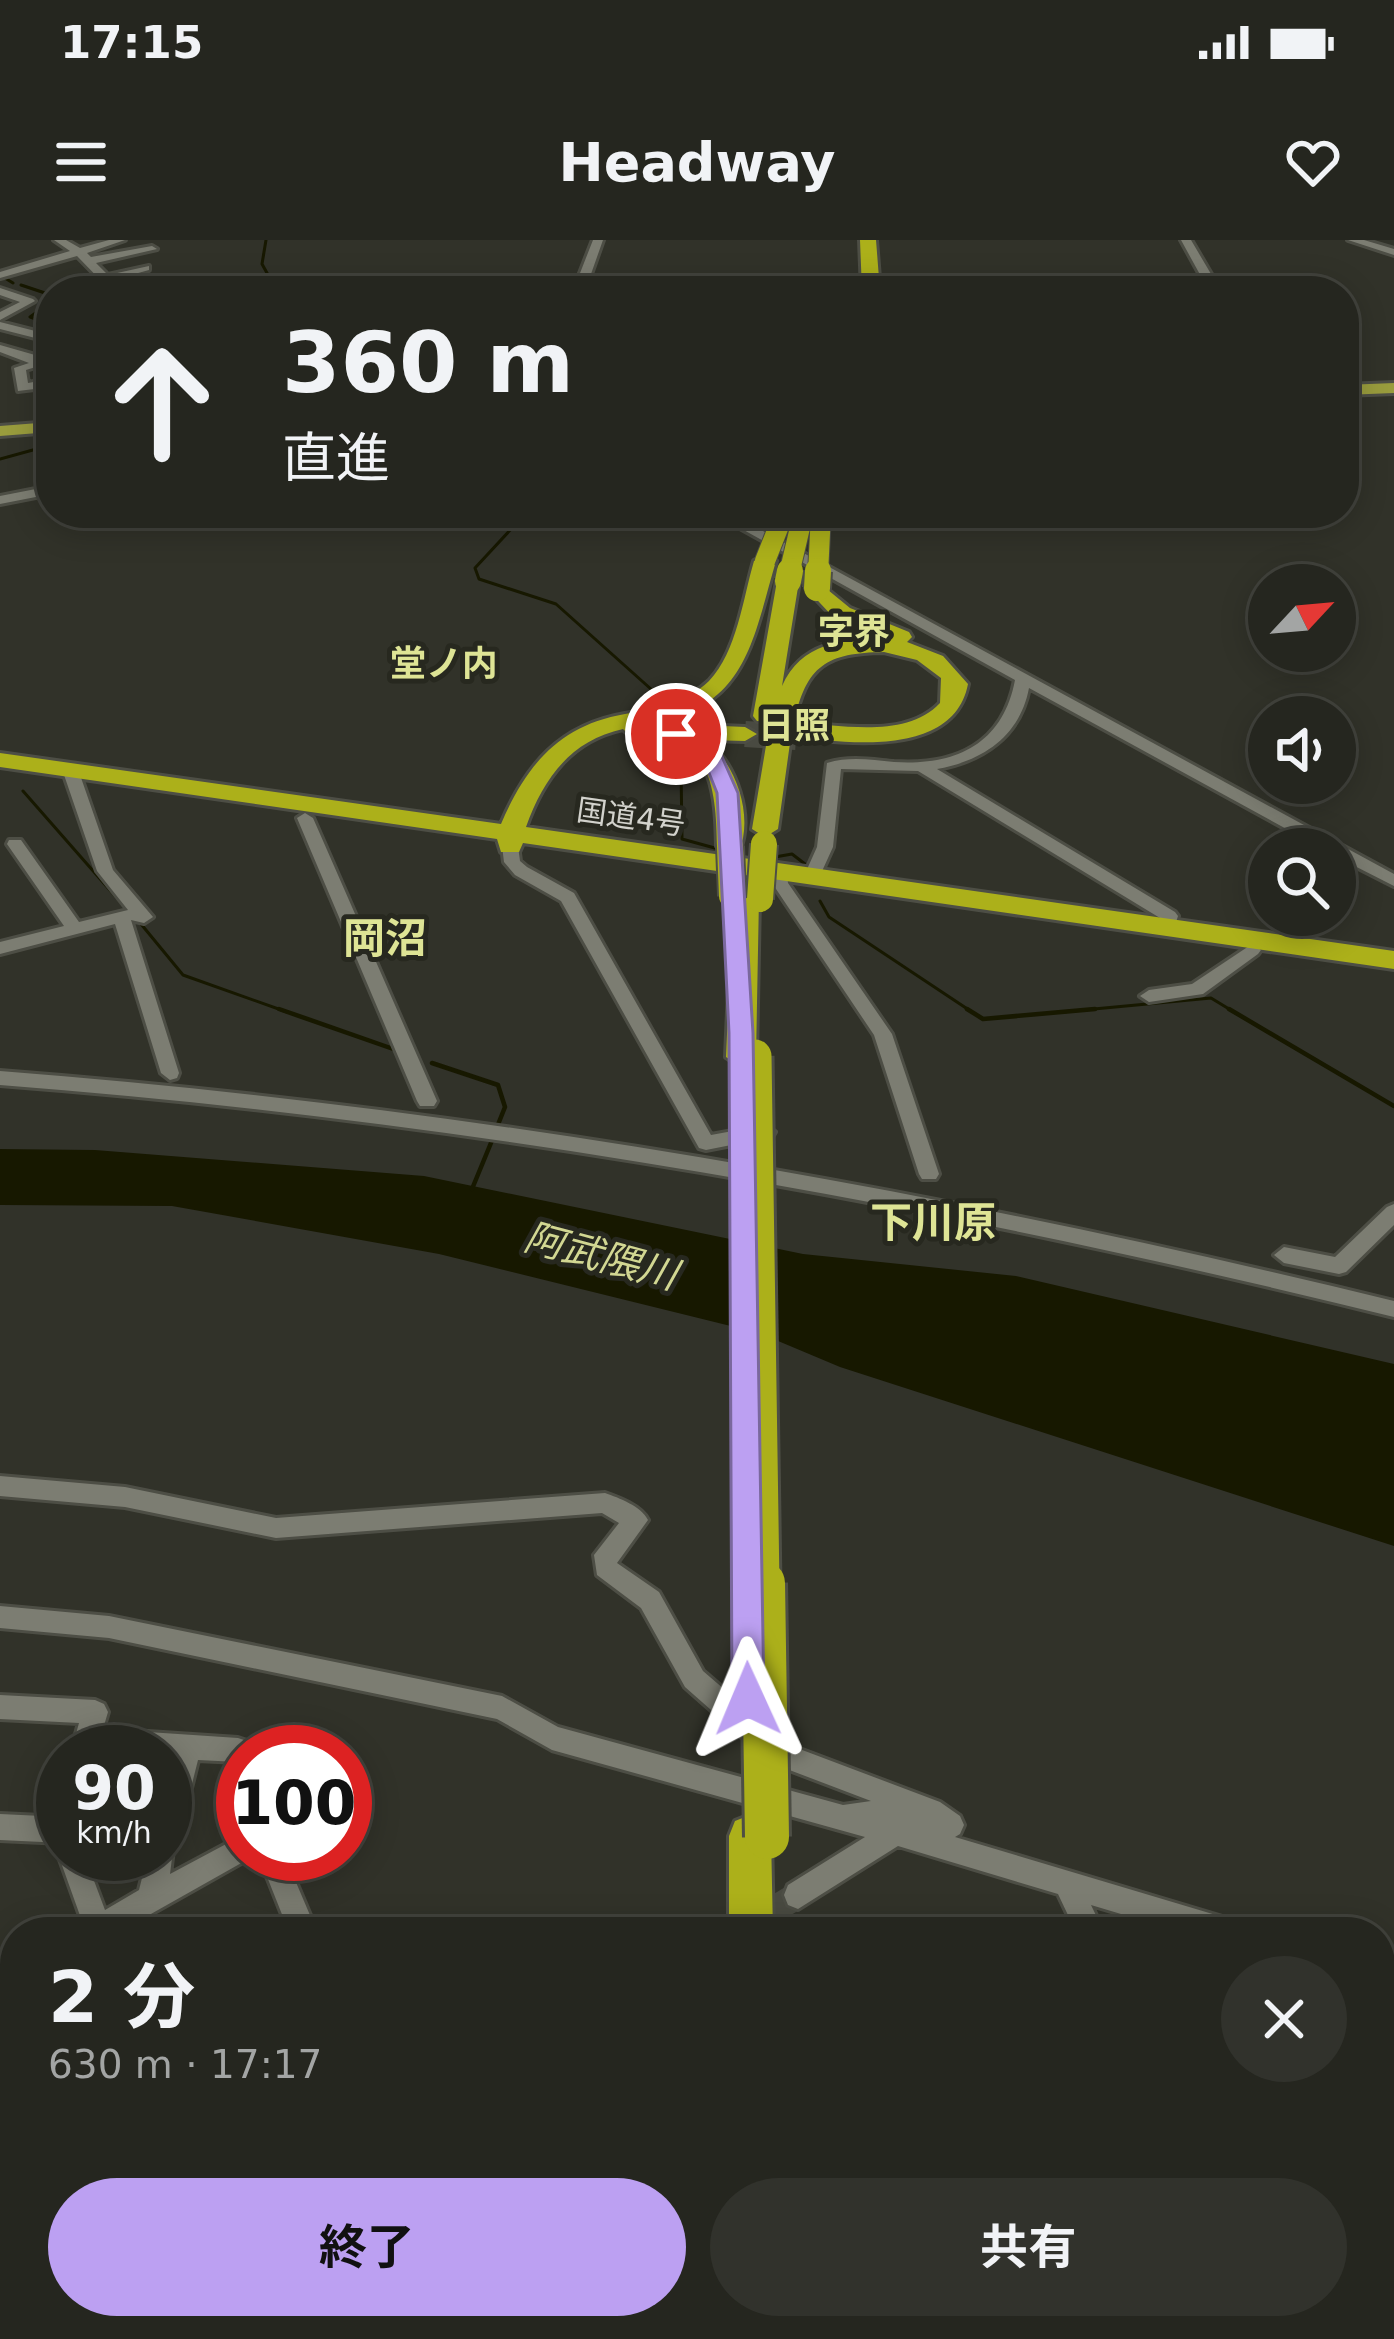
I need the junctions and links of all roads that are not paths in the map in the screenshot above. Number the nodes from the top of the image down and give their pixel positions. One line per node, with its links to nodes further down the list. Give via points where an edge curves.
1 (59, 240): 9 (street)
2 (120, 240): 9 (street)
3 (598, 240): 15 (street)
4 (865, 240): 16 (highway)
5 (1186, 240): 17 (street)
6 (1353, 240): 8 (street)
7 (152, 249): 9 (street)
8 (1394, 252)
9 (86, 258): 11 (street); 12 (street); 13 (street)
10 (145, 268): 14 (street)
11 (1, 271)
12 (39, 276)
13 (103, 276)
14 (117, 276)
15 (585, 276)
16 (866, 276)
17 (1206, 276)
18 (36, 277): 19 (street)
19 (0, 291): 20 (street, via 29,301)
20 (0, 321): 21 (street)
21 (36, 334)
22 (0, 348): 23 (street)
23 (36, 365): 24 (street)
24 (20, 368): 25 (street); 26 (street, via 22,388)
25 (1, 370)
26 (36, 386)
27 (1394, 388): 28 (main road)
28 (1359, 389)
29 (36, 428): 30 (main road)
30 (0, 431)
31 (36, 493): 32 (street)
32 (0, 500)
33 (747, 528): 38 (street)
34 (778, 528): 39 (highway, bridge, via 722,681 687,704)
35 (803, 528): 37 (highway, bridge)
36 (815, 528): 37 (highway, bridge)
37 (802, 584): 47 (highway, via 768,698); 47 (highway, via 842,614 944,656 969,694 957,718 922,735 886,741 796,734 915,729 956,699 956,684 928,656 891,646 850,646 804,668 781,712)
38 (1023, 679): 42 (street, via 1021,705 1001,734 967,755); 50 (street)
39 (617, 723): 40 (highway, via 746,730); 46 (highway, via 555,751)
40 (644, 729): 46 (highway, via 594,738 568,756); 47 (highway, via 676,734 712,754)
41 (0, 760): 44 (highway, 国道4号)
42 (922, 766): 49 (street, via 833,766 825,847); 53 (street, via 1169,916)
43 (0, 772): 44 (highway, 国道4号)
44 (72, 776): 45 (highway, 国道4号); 46 (highway, 国道4号); 52 (street, via 105,871)
45 (305, 818): 46 (highway, 国道4号); 62 (street)
46 (515, 838): 51 (highway, 国道4号); 63 (street, via 512,862 568,897 706,1143)
47 (752, 840): 51 (highway, bridge)
48 (15, 844): 54 (street)
49 (812, 876): 51 (highway, 国道4号); 53 (highway, 国道4号)
50 (1394, 881)
51 (759, 889): 56 (highway, 国道4号); 64 (street, via 883,1034); 76 (highway, via 746,1048)
52 (134, 916): 54 (street); 60 (street)
53 (1167, 928): 57 (highway, 国道4号)
54 (75, 929): 55 (street)
55 (0, 948)
56 (1252, 950): 58 (highway, 国道4号); 59 (street, via 1197,990)
57 (1394, 960)
58 (1394, 971)
59 (1149, 996)
60 (170, 1073)
61 (0, 1078): 67 (street, via 487,1132 1011,1222)
62 (427, 1101)
63 (772, 1131)
64 (929, 1174)
65 (1394, 1212): 66 (street, via 1339,1266)
66 (1284, 1255)
67 (1394, 1309)
68 (0, 1486): 72 (street, via 125,1497 276,1528 605,1503 623,1509 637,1520 606,1555 605,1568 650,1600 694,1679 780,1754 951,1825 878,1811)
69 (0, 1617): 72 (street, via 109,1627 502,1708 552,1738)
70 (0, 1707): 71 (street, via 95,1712)
71 (92, 1725)
72 (836, 1815): 75 (street)
73 (36, 1826): 74 (street)
74 (0, 1827)
75 (896, 1832): 81 (street); 82 (street)
76 (758, 1837): 87 (highway); 88 (highway)
77 (216, 1863): 83 (street)
78 (80, 1881): 84 (street)
79 (155, 1881): 83 (street)
80 (282, 1881): 86 (street)
81 (1067, 1884): 89 (street); 90 (street)
82 (798, 1895)
83 (150, 1900): 85 (street)
84 (92, 1917)
85 (121, 1917)
86 (297, 1917)
87 (752, 1917)
88 (767, 1917)
89 (1083, 1917)
90 (1176, 1917)

